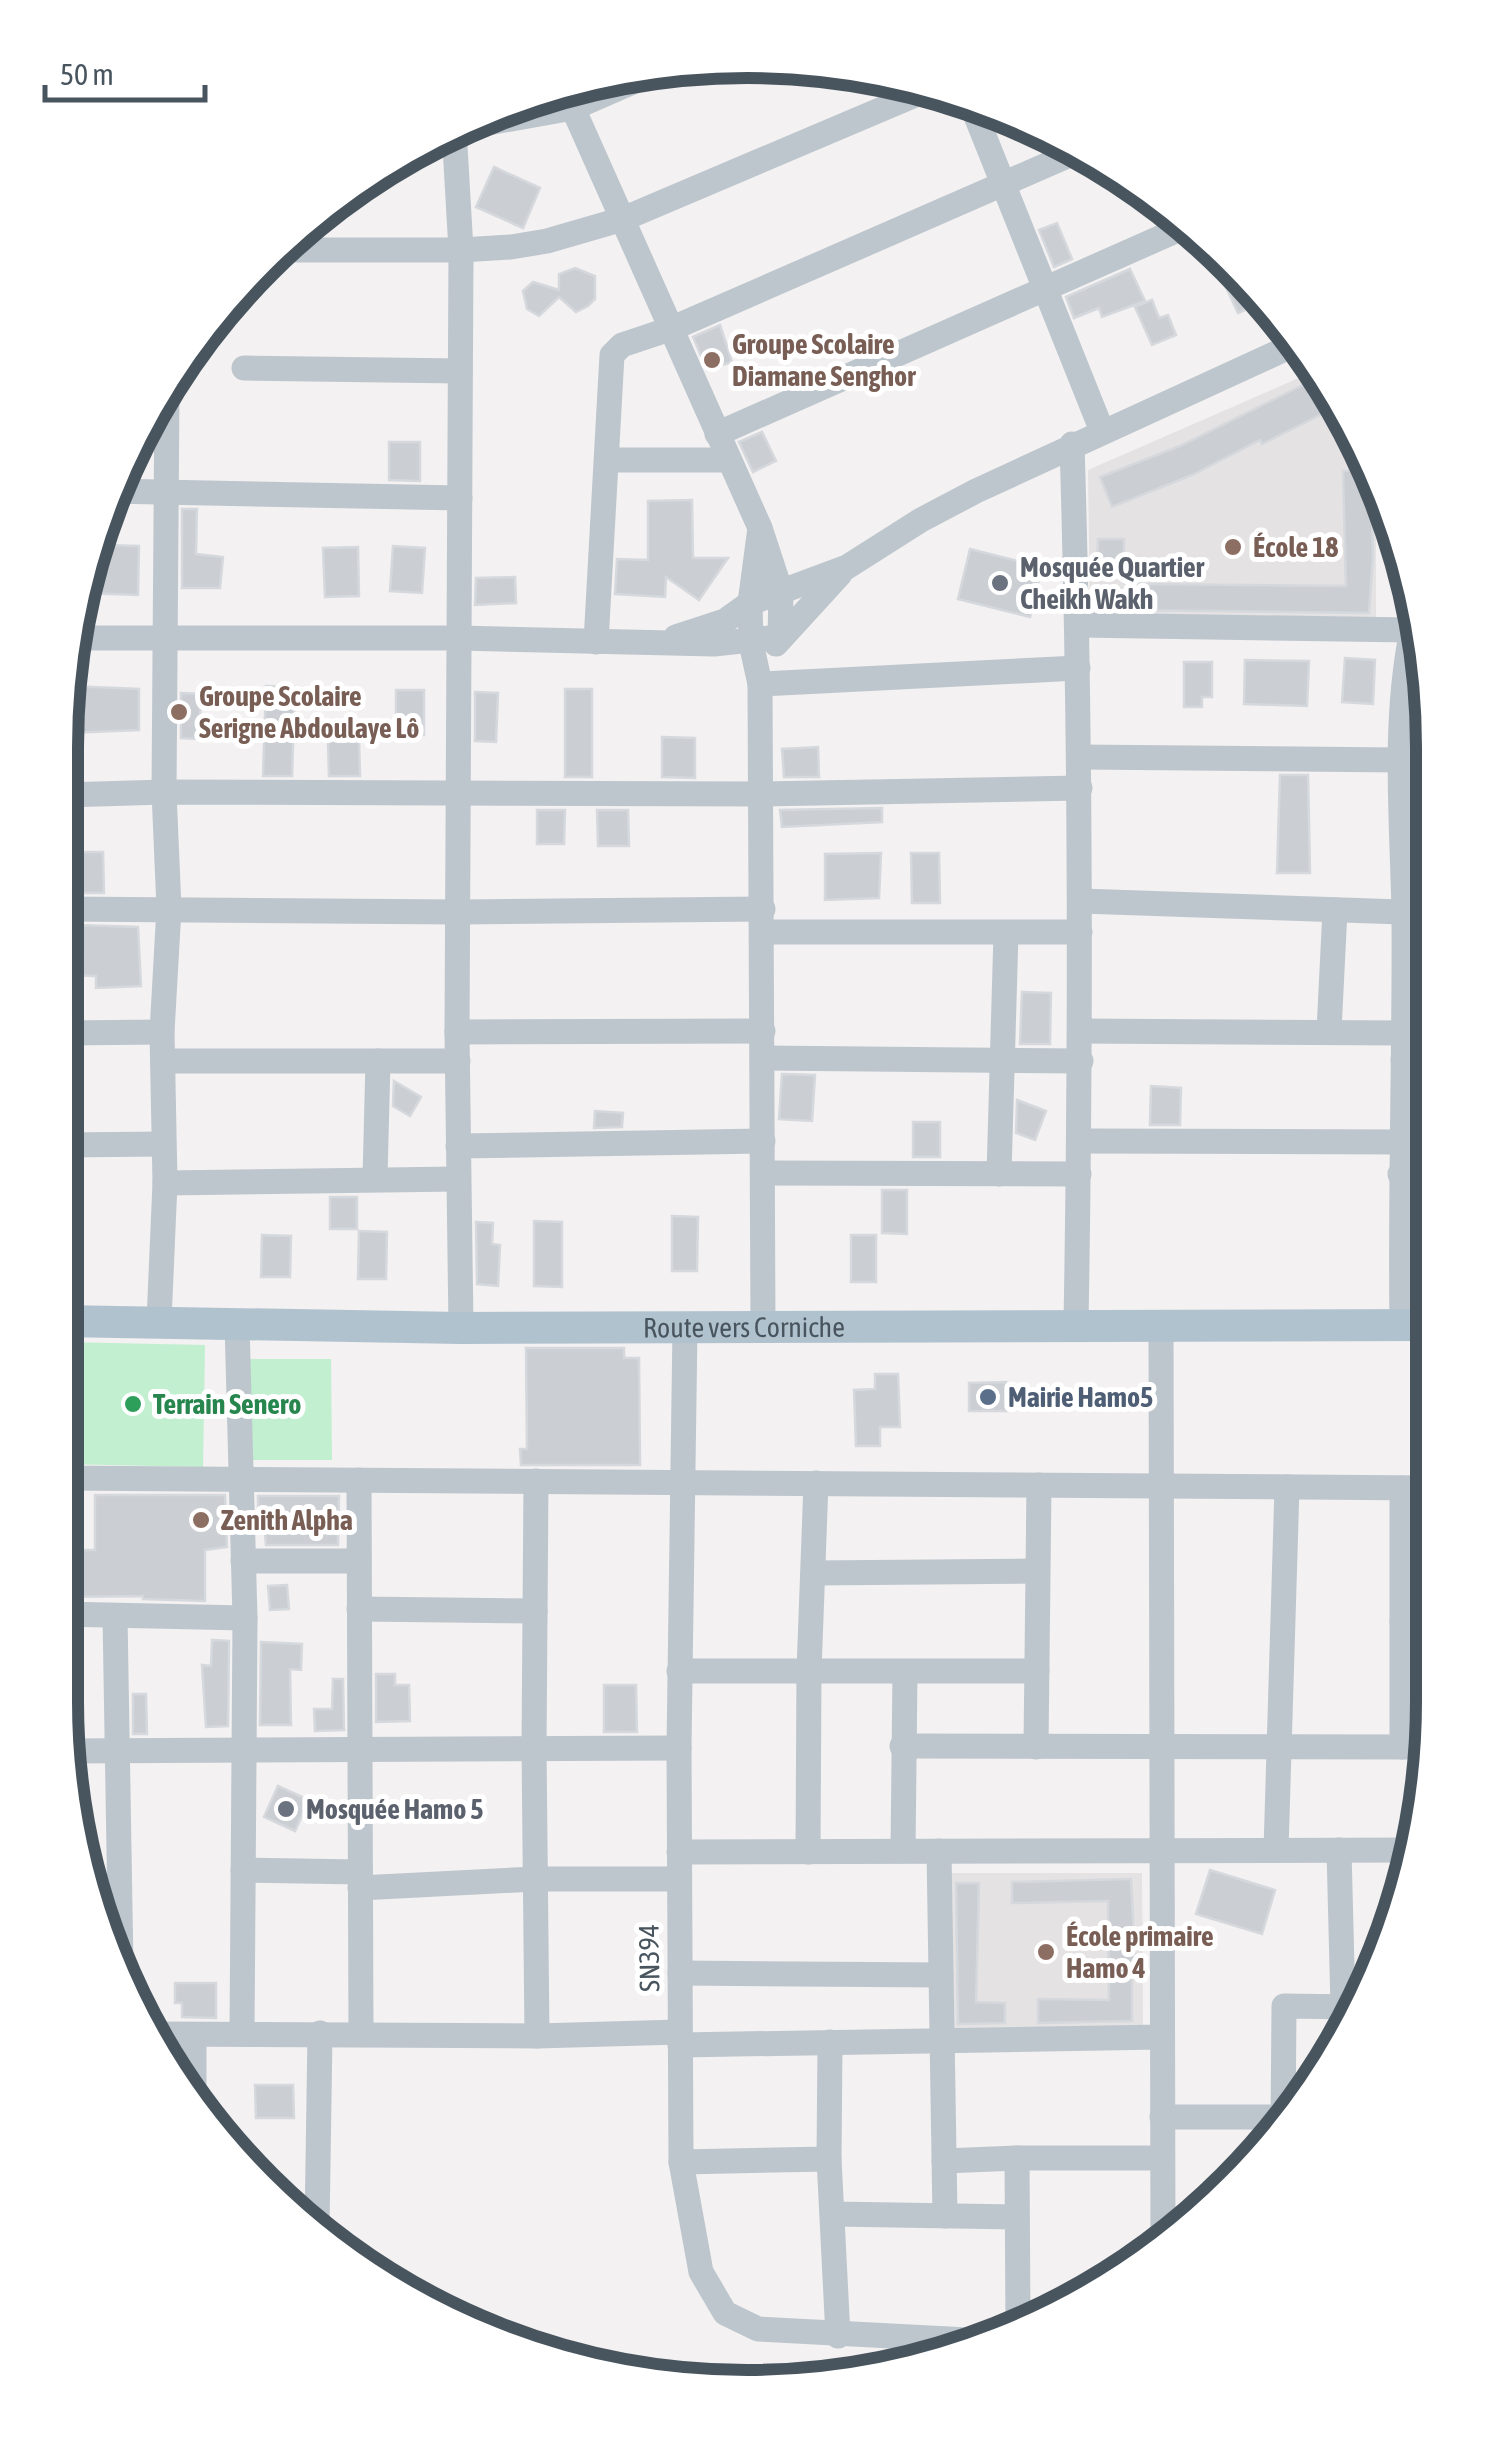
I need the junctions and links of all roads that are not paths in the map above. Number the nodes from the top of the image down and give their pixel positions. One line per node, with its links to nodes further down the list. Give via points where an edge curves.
1 (909, 98): 7 (street)
2 (569, 101): 7 (street)
3 (977, 119): 6 (street)
4 (455, 144): 10 (street)
5 (1063, 158): 6 (street)
6 (1002, 184): 11 (street); 12 (street)
7 (623, 219): 10 (street, via 529,244); 12 (street)
8 (1173, 232): 11 (street)
9 (298, 250): 10 (street)
10 (461, 250): 15 (street)
11 (1046, 288): 17 (street); 18 (street)
12 (673, 328): 18 (street); 20 (street, via 622,345 612,356)
13 (1284, 349): 17 (street)
14 (244, 368): 15 (street)
15 (460, 372): 24 (street)
16 (168, 411): 23 (street)
17 (1102, 432): 19 (street)
18 (717, 434): 21 (street)
19 (1072, 444): 26 (street, via 945,506); 29 (street)
20 (608, 460): 21 (street); 35 (street)
21 (729, 460): 25 (street)
22 (128, 491): 23 (street)
23 (167, 491): 24 (street); 31 (street)
24 (460, 498): 33 (street)
25 (760, 528): 27 (street); 28 (street)
26 (848, 567): 27 (street); 34 (street)
27 (782, 592): 28 (street); 34 (street)
28 (750, 602): 36 (street, via 725,621); 37 (street)
29 (1078, 624): 30 (street); 38 (street)
30 (1405, 628)
31 (166, 637): 32 (street); 33 (street); 46 (street)
32 (86, 638)
33 (458, 638): 35 (street); 47 (street)
34 (780, 638): 37 (street); 39 (street)
35 (596, 642): 36 (street)
36 (663, 642): 37 (street)
37 (750, 643): 39 (street)
38 (1078, 668): 39 (street); 41 (street)
39 (760, 680): 49 (street)
40 (1413, 687): 42 (street)
41 (1080, 758): 42 (street); 43 (street)
42 (1401, 760): 44 (street)
43 (1080, 788): 49 (street); 50 (street)
44 (1400, 789): 45 (street); 55 (street)
45 (1416, 789)
46 (164, 792): 47 (street); 48 (street); 51 (street)
47 (459, 793): 49 (street); 54 (street)
48 (78, 794)
49 (762, 794): 57 (street)
50 (1081, 901): 53 (street); 58 (street)
51 (168, 908): 52 (street); 54 (street); 63 (street)
52 (78, 910)
53 (1335, 910): 55 (street); 61 (street)
54 (459, 912): 57 (street); 64 (street)
55 (1404, 913): 56 (street); 66 (street)
56 (1416, 913)
57 (763, 920): 59 (street); 62 (street)
58 (1080, 932): 59 (street); 60 (street)
59 (1006, 933): 73 (street)
60 (1080, 1030): 61 (street); 74 (street)
61 (1328, 1030): 66 (street)
62 (763, 1031): 64 (street); 67 (street)
63 (162, 1032): 65 (street); 72 (street)
64 (457, 1032): 71 (street)
65 (78, 1033)
66 (1403, 1033): 68 (street)
67 (762, 1058): 73 (street); 75 (street)
68 (1403, 1060): 69 (street); 77 (street)
69 (1416, 1060)
70 (378, 1061): 71 (street); 72 (street); 86 (street)
71 (458, 1061): 80 (street)
72 (163, 1062): 78 (street)
73 (1005, 1062): 74 (street); 83 (street)
74 (1081, 1062): 76 (street)
75 (763, 1141): 80 (street); 81 (street)
76 (1080, 1141): 77 (street); 84 (street)
77 (1400, 1142): 85 (street)
78 (163, 1144): 79 (street); 88 (street)
79 (78, 1145)
80 (458, 1146): 87 (street)
81 (763, 1173): 83 (street); 92 (street)
82 (1416, 1173): 85 (street)
83 (999, 1174): 84 (street)
84 (1079, 1174): 94 (street)
85 (1400, 1174): 93 (street)
86 (375, 1178): 87 (street); 88 (street)
87 (458, 1179): 97 (street)
88 (165, 1183): 90 (street)
89 (78, 1320): 90 (main road, Route vers Corniche)
90 (159, 1321): 91 (main road, Route vers Corniche)
91 (237, 1323): 97 (main road, Route vers Corniche); 99 (street)
92 (764, 1325): 94 (main road, Route vers Corniche); 96 (main road, Route vers Corniche)
93 (1416, 1325): 95 (main road, Route vers Corniche)
94 (1076, 1326): 95 (main road, Route vers Corniche)
95 (1161, 1326): 105 (street)
96 (685, 1327): 97 (main road, Route vers Corniche); 102 (street, SN394)
97 (460, 1328)
98 (78, 1478): 99 (street)
99 (242, 1479): 100 (street); 109 (street)
100 (359, 1480): 101 (street); 110 (street)
101 (536, 1481): 102 (street); 114 (street)
102 (682, 1482): 103 (street); 120 (street, SN394)
103 (816, 1484): 104 (street); 112 (street)
104 (1039, 1485): 105 (street); 111 (street)
105 (1161, 1486): 106 (street); 126 (street)
106 (1287, 1487): 107 (street); 127 (street)
107 (1402, 1488): 108 (street); 118 (street)
108 (1416, 1488)
109 (243, 1561): 110 (street); 117 (street)
110 (359, 1561): 113 (street)
111 (1036, 1571): 112 (street); 122 (street)
112 (813, 1573): 119 (street)
113 (359, 1609): 114 (street); 131 (street)
114 (535, 1611): 129 (street)
115 (78, 1615): 116 (street)
116 (115, 1616): 117 (street); 133 (street)
117 (245, 1618): 134 (street)
118 (1415, 1621): 123 (street)
119 (809, 1671): 120 (street); 121 (street); 141 (street)
120 (680, 1672): 130 (street, SN394)
121 (906, 1672): 122 (street); 124 (street)
122 (1036, 1672): 125 (street)
123 (1415, 1724)
124 (902, 1746): 125 (street); 139 (street)
125 (1036, 1747): 126 (street)
126 (1162, 1747): 127 (street); 135 (street)
127 (1279, 1747): 128 (street); 136 (street)
128 (1414, 1747)
129 (534, 1748): 130 (street); 131 (street); 145 (street)
130 (679, 1748): 142 (street, SN394)
131 (360, 1749): 134 (street); 144 (street)
132 (79, 1750): 133 (street)
133 (116, 1750): 134 (street); 147 (street)
134 (244, 1750): 143 (street)
135 (1162, 1850): 136 (street); 140 (street); 159 (street)
136 (1276, 1850): 137 (street)
137 (1340, 1850): 138 (street); 151 (street)
138 (1399, 1850)
139 (904, 1851): 140 (street); 141 (street)
140 (939, 1851): 150 (street)
141 (808, 1852): 142 (street)
142 (678, 1865): 145 (street); 149 (street, SN394)
143 (243, 1870): 144 (street); 155 (street)
144 (360, 1880): 145 (street); 156 (street)
145 (535, 1880): 158 (street)
146 (105, 1892): 147 (street)
147 (119, 1892): 148 (street)
148 (120, 1935)
149 (680, 1974): 150 (street); 160 (street, SN394)
150 (941, 1976): 161 (street)
151 (1348, 1994)
152 (1342, 2007): 164 (street, via 1284,2006)
153 (320, 2033): 155 (street); 156 (street); 173 (street)
154 (166, 2034): 157 (street)
155 (242, 2034): 157 (street)
156 (361, 2034): 158 (street)
157 (194, 2035): 163 (street)
158 (537, 2036): 160 (street)
159 (1162, 2037): 161 (street); 165 (street)
160 (680, 2039): 162 (street); 171 (street, SN394)
161 (942, 2040): 162 (street); 170 (street)
162 (830, 2042): 169 (street)
163 (194, 2079)
164 (1286, 2097)
165 (1162, 2117): 166 (street); 168 (street)
166 (1268, 2120)
167 (1017, 2158): 168 (street); 170 (street); 175 (street)
168 (1162, 2158): 176 (street)
169 (829, 2159): 171 (street); 172 (street)
170 (944, 2161): 174 (street)
171 (681, 2162): 178 (street, SN394, via 701,2272 725,2313 758,2330)
172 (833, 2214): 174 (street); 178 (street)
173 (318, 2215)
174 (944, 2216): 175 (street)
175 (1017, 2216): 177 (street)
176 (1162, 2225)
177 (1018, 2313)
178 (838, 2336): 179 (street, SN394)
179 (947, 2340)

